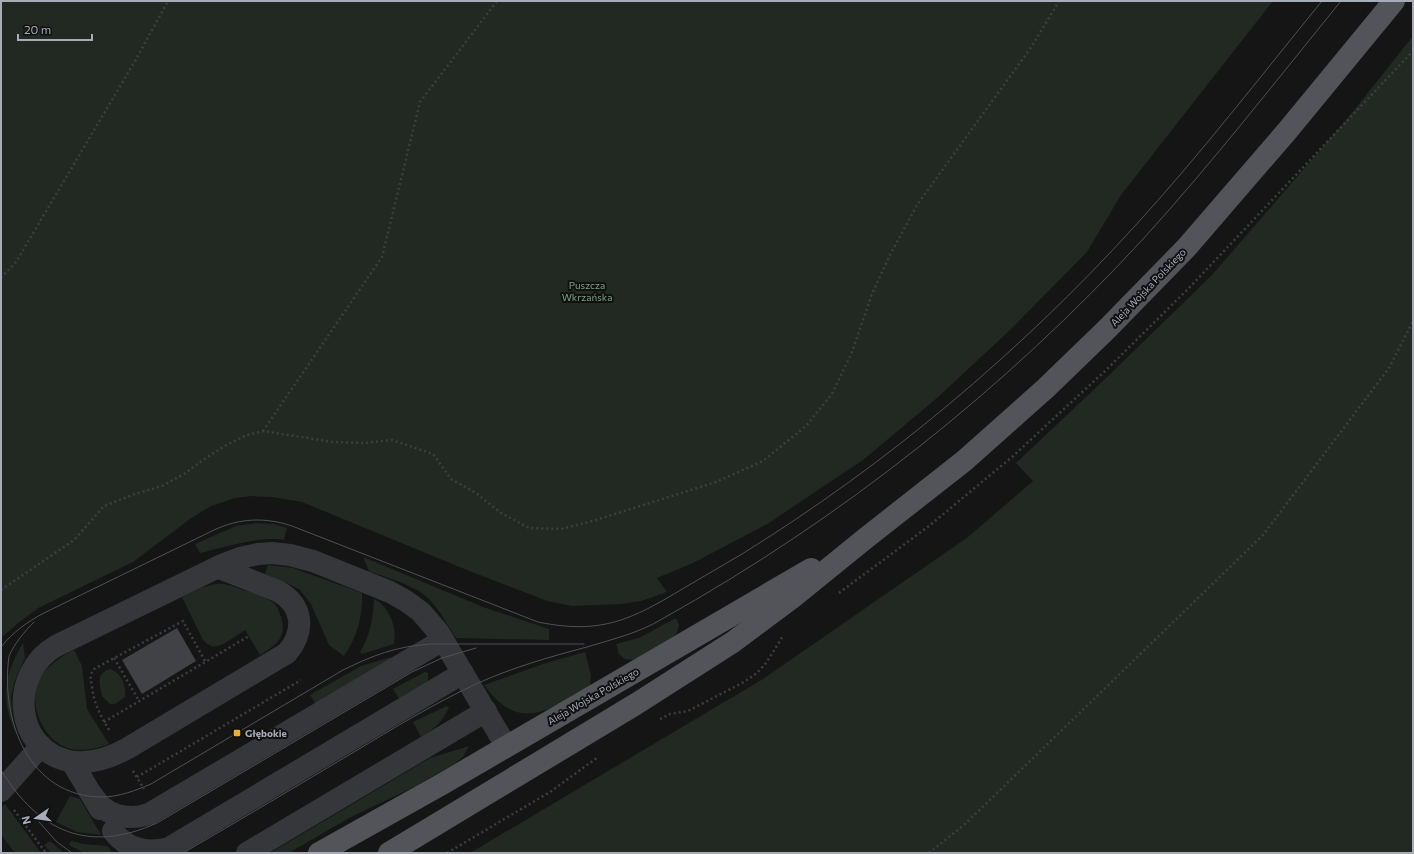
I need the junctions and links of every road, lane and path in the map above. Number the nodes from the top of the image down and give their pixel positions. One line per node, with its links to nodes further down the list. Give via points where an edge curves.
1 (168, 1): 5 (path, via 135,62 16,262)
2 (497, 1): 7 (path, via 420,102 382,257)
3 (1059, 1): 7 (path, via 1032,46 917,205 872,294 852,352 832,394 806,426 763,461 716,482 596,520 561,529 529,528 501,513 476,493 451,479 433,454 392,440 366,443 333,442)
4 (1394, 1): 8 (main road, Aleja Wojska Polskiego, via 1219,211 1131,305 1046,388 964,461)
5 (1, 278)
6 (1413, 321): 33 (path, via 1389,368 1263,535 964,825)
7 (263, 431): 10 (path, via 228,444 162,486 104,506 74,540)
8 (866, 538): 20 (main road, Aleja Wojska Polskiego); 31 (main road, Aleja Wojska Polskiego, via 792,598 732,642 636,704)
9 (217, 567): 12 (lane, via 240,558 263,554 304,558 402,598 425,615); 19 (lane, via 56,646 41,657 26,681 23,703 26,722); 22 (lane, via 278,592 289,600 295,607 300,625 293,646 279,658 123,750 97,760)
10 (1, 590)
11 (249, 636): 16 (path)
12 (443, 640): 14 (lane); 24 (lane, via 149,814 135,818 117,816 101,806)
13 (114, 658): 16 (path)
14 (463, 673): 17 (lane); 26 (lane, via 169,848 150,851 137,849 124,843)
15 (301, 680): 23 (path)
16 (139, 701): 18 (path)
17 (486, 711): 20 (lane); 29 (lane)
18 (104, 722)
19 (41, 746): 22 (lane, via 56,757); 25 (lane)
20 (506, 746): 30 (main road, Aleja Wojska Polskiego)
21 (601, 754): 32 (path, via 550,792)
22 (72, 762): 24 (lane)
23 (137, 777)
24 (93, 796): 26 (lane)
25 (6, 799): 27 (path)
26 (113, 831): 28 (lane)
27 (46, 853)
28 (126, 853)
29 (247, 853)
30 (318, 853)
31 (389, 853)
32 (447, 853)
33 (929, 853)

